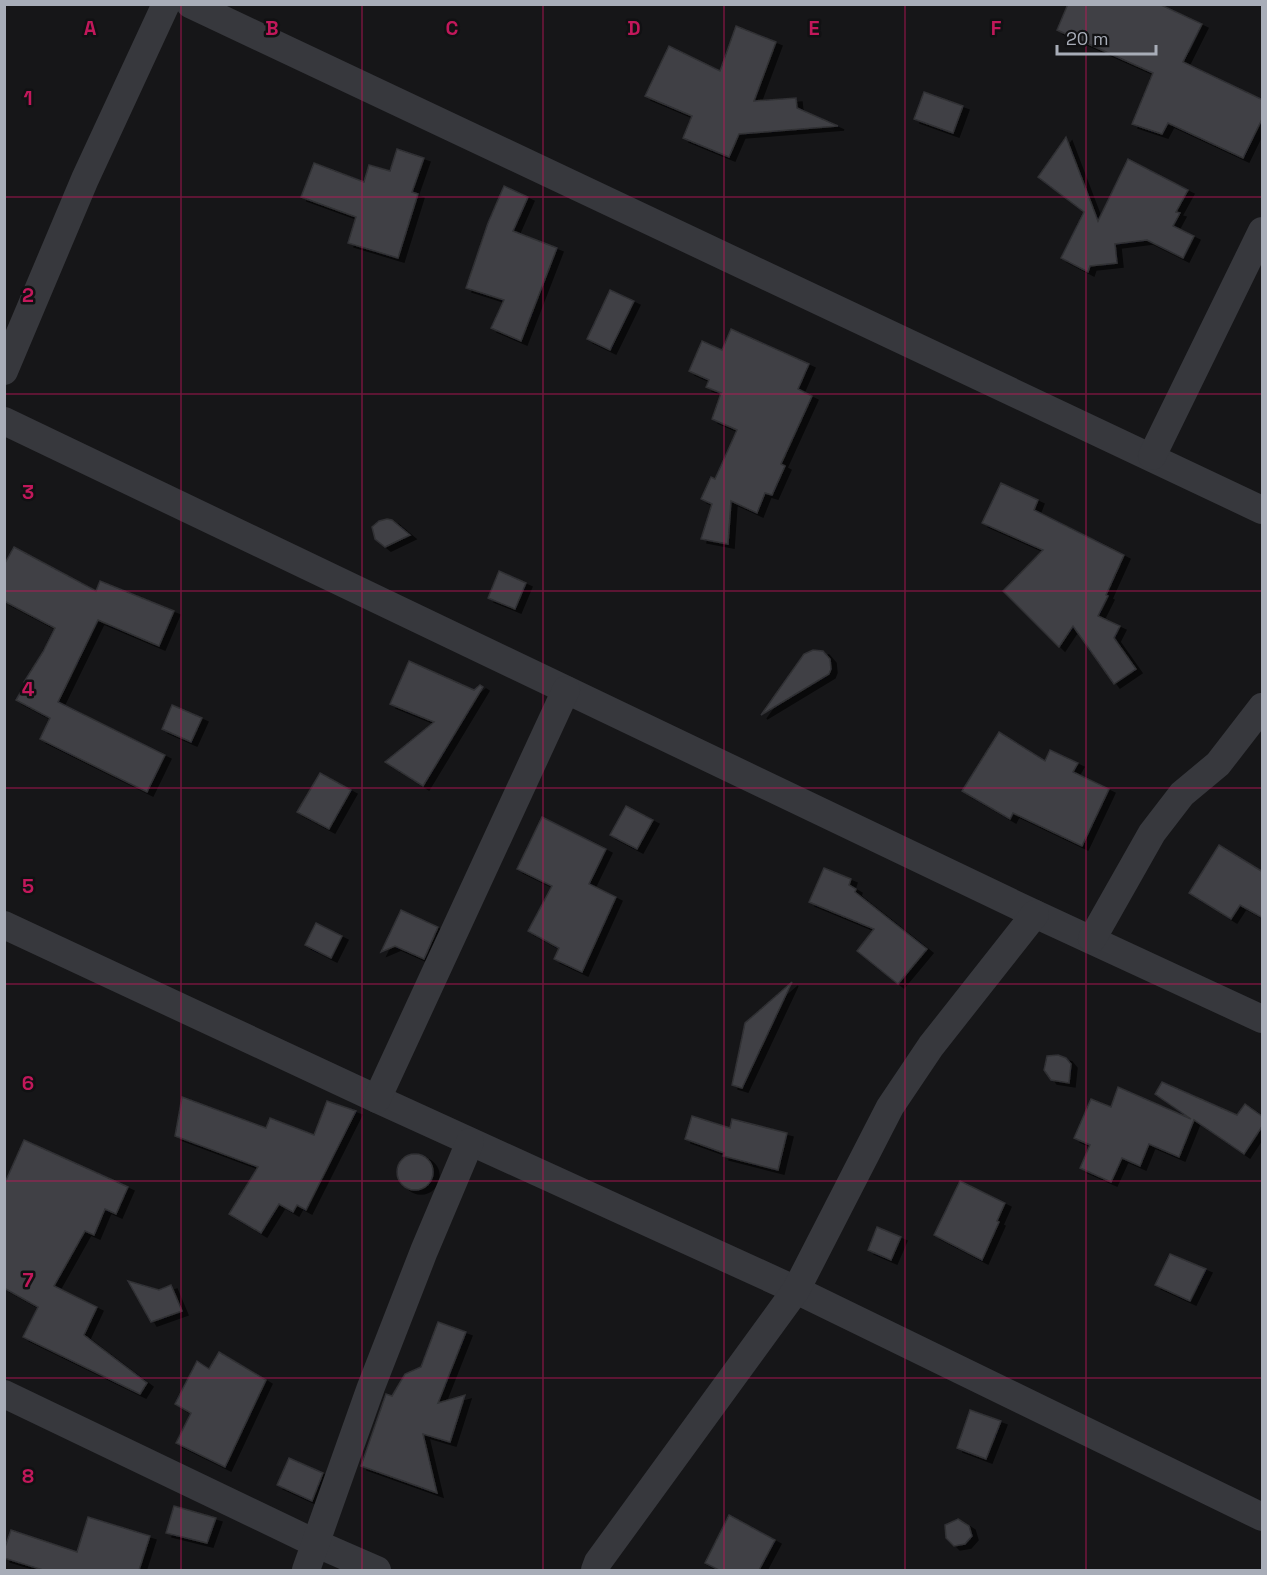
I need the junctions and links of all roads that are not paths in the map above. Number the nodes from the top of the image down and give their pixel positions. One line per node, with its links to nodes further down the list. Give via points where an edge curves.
1 (166, 4): 4 (street, via 85,179)
2 (190, 4): 6 (street)
3 (1263, 231): 6 (street)
4 (4, 371)
5 (4, 421): 8 (street)
6 (1152, 456): 7 (street)
7 (1263, 510)
8 (566, 690): 10 (street); 14 (street)
9 (1263, 707): 12 (street, via 1218,764 1182,794 1152,833)
10 (1035, 914): 12 (street); 16 (street, via 931,1046 890,1107)
11 (4, 925): 14 (street)
12 (1092, 939): 13 (street)
13 (1263, 1019)
14 (377, 1099): 15 (street)
15 (470, 1142): 16 (street); 19 (street, via 424,1251)
16 (796, 1290): 18 (street); 20 (street)
17 (4, 1394): 19 (street)
18 (1263, 1516)
19 (315, 1543): 21 (street); 22 (street)
20 (593, 1568)
21 (306, 1570)
22 (376, 1570)

